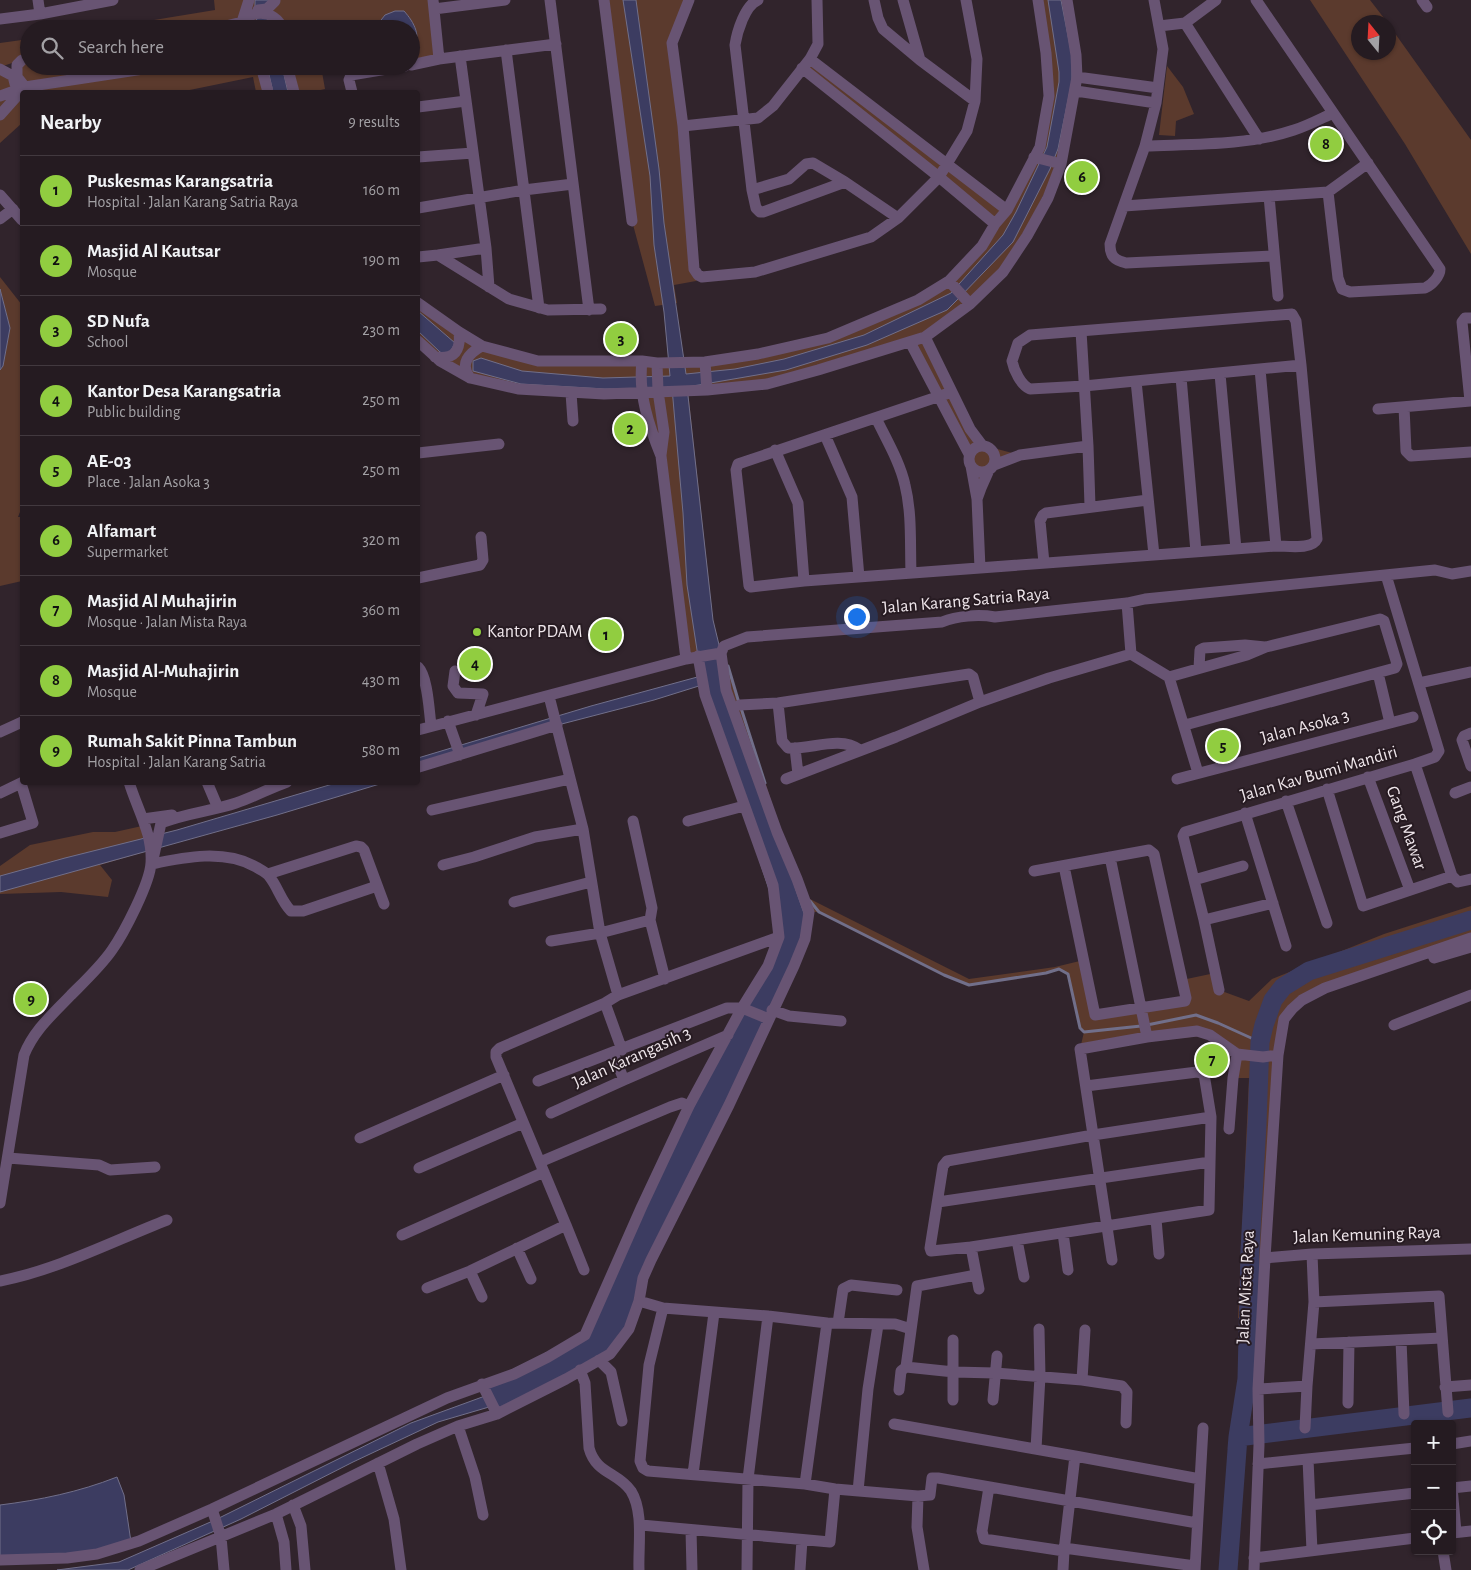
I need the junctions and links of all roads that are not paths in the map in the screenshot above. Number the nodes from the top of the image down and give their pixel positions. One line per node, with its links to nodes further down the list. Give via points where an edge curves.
1 (38, 0): 23 (street)
2 (113, 0): 21 (street)
3 (249, 0): 20 (street, via 255,9 262,10); 25 (street)
4 (505, 0): 22 (street)
5 (550, 0): 31 (street)
6 (604, 0): 89 (street)
7 (689, 0): 63 (street, via 672,43)
8 (758, 0): 61 (street, via 749,7 735,45)
9 (817, 0): 39 (street, via 819,40)
10 (874, 0): 35 (street, via 883,29)
11 (903, 0): 35 (street)
12 (966, 0): 56 (street, via 977,59)
13 (1038, 0): 69 (street, via 1049,96 1040,147)
14 (1067, 0): 45 (street)
15 (1154, 0): 30 (street)
16 (1216, 0): 29 (street)
17 (1256, 0): 59 (street)
18 (1422, 0): 19 (street, via 1427,7)
19 (1426, 0)
20 (275, 1): 28 (street)
21 (88, 2): 23 (street)
22 (434, 4): 34 (street)
23 (40, 14): 24 (street)
24 (0, 19)
25 (236, 20)
26 (243, 20): 27 (street, via 260,13)
27 (275, 20)
28 (279, 20)
29 (1185, 23): 30 (street); 65 (street)
30 (1159, 26): 47 (street, via 1162,49)
31 (556, 44): 32 (street); 75 (street)
32 (506, 50): 33 (street); 76 (street)
33 (460, 56): 34 (street); 55 (street)
34 (439, 58): 38 (street)
35 (920, 60): 56 (street)
36 (20, 61): 40 (street)
37 (20, 63): 46 (street, via 17,77)
38 (420, 63)
39 (806, 64): 61 (street, via 773,106 763,115); 62 (street); 64 (street)
40 (0, 68): 54 (street, via 13,76 15,87)
41 (103, 75): 46 (street)
42 (263, 75): 49 (street)
43 (289, 75): 50 (street)
44 (351, 75): 51 (street)
45 (1077, 77): 47 (street); 52 (street)
46 (25, 87): 48 (street); 54 (street)
47 (1158, 88): 57 (street)
48 (22, 90)
49 (267, 90)
50 (293, 90)
51 (352, 90)
52 (1076, 91): 57 (street); 71 (street)
53 (20, 93): 60 (street)
54 (5, 94)
55 (466, 101): 58 (street); 67 (street)
56 (975, 101): 72 (street, via 967,131)
57 (1156, 103): 66 (street)
58 (420, 107)
59 (1333, 113): 65 (street, via 1294,130); 70 (street)
60 (0, 115)
61 (744, 120): 63 (street); 77 (street)
62 (891, 122): 64 (street); 72 (street)
63 (683, 126): 87 (street, via 694,269 702,277 755,272 871,237)
64 (882, 132): 73 (street)
65 (1259, 139): 66 (street)
66 (1144, 146): 82 (street)
67 (472, 153): 68 (street); 81 (street)
68 (420, 157)
69 (1034, 157): 71 (street); 85 (street)
70 (1368, 163): 78 (street); 78 (street, via 1440,269 1430,286 1342,290)
71 (1061, 164): 98 (street, via 1048,198 1003,272)
72 (947, 166): 73 (street); 85 (street)
73 (939, 177): 87 (street); 90 (street)
74 (845, 182): 77 (street, via 808,163 788,179); 77 (street, via 763,212 756,208); 87 (street)
75 (573, 184): 76 (street); 100 (street, via 595,309 563,311)
76 (524, 190): 81 (street); 100 (street)
77 (752, 190)
78 (1328, 192): 80 (street)
79 (0, 196): 84 (street)
80 (1269, 196): 82 (street); 94 (street)
81 (479, 199): 83 (street); 91 (street)
82 (1124, 206): 94 (street, via 1110,244 1111,255 1116,261)
83 (420, 208)
84 (13, 209): 86 (street); 88 (street)
85 (1007, 210): 90 (street)
86 (20, 218)
87 (898, 218)
88 (0, 219)
89 (632, 221)
90 (995, 224): 95 (street, via 982,246)
91 (486, 248): 92 (street); 96 (street)
92 (438, 255): 93 (street); 96 (street)
93 (420, 256)
94 (1274, 256): 97 (street)
95 (951, 283): 98 (street); 109 (street, via 828,338)
96 (489, 287): 100 (street, via 509,299)
97 (1278, 296)
98 (967, 301): 104 (street)
99 (420, 304): 103 (street)
100 (539, 308)
101 (1471, 318): 125 (street, via 1462,322)
102 (1081, 331): 110 (street, via 1288,314 1296,321); 118 (street); 118 (street, via 1028,336 1018,343 1012,361 1027,388)
103 (459, 332): 107 (street); 108 (street, via 460,343 455,353 448,357)
104 (925, 337): 105 (street); 122 (street)
105 (910, 342): 119 (street, via 767,384); 124 (street)
106 (420, 343): 108 (street)
107 (482, 346): 111 (street, via 538,361); 116 (street, via 466,359)
108 (435, 357): 116 (street)
109 (705, 362): 112 (street, via 684,361); 119 (street)
110 (1301, 365): 113 (street); 146 (street, via 1317,539 1311,546)
111 (642, 366): 112 (street); 121 (street)
112 (657, 367): 120 (street)
113 (1260, 369): 114 (street); 146 (street)
114 (1220, 374): 115 (street); 147 (street)
115 (1180, 377): 117 (street); 148 (street)
116 (470, 378): 123 (street, via 518,389)
117 (1136, 381): 118 (street); 143 (street)
118 (1084, 386): 133 (street)
119 (707, 387): 120 (street, via 687,391)
120 (658, 388): 121 (street); 139 (street, via 664,432)
121 (642, 389): 123 (street, via 604,394); 139 (street)
122 (952, 392): 124 (street); 132 (street, via 970,429)
123 (570, 393): 129 (street)
124 (938, 396): 128 (street); 137 (street)
125 (1470, 401): 126 (street)
126 (1404, 407): 127 (street); 135 (street, via 1408,454)
127 (1378, 410)
128 (876, 418): 130 (street); 153 (street, via 905,484)
129 (573, 421)
130 (825, 435): 134 (street); 155 (street, via 852,497)
131 (499, 444): 136 (street)
132 (986, 446): 137 (street, via 974,448); 138 (street); 141 (street, via 996,458)
133 (1088, 446): 138 (street); 144 (street)
134 (775, 450): 157 (street, via 798,503); 157 (street, via 736,467 748,583 751,587)
135 (1471, 452)
136 (420, 453)
137 (969, 454): 140 (street)
138 (1020, 455): 141 (street)
139 (661, 456): 163 (street)
140 (971, 466): 141 (street, via 983,472); 142 (street)
141 (992, 468): 142 (street, via 980,488)
142 (978, 499): 151 (street)
143 (1148, 500): 144 (street); 149 (street)
144 (1090, 506): 150 (street, via 1043,514 1040,521)
145 (481, 537): 156 (street, via 483,560 480,565)
146 (1276, 546): 147 (street)
147 (1236, 549): 148 (street)
148 (1196, 552): 149 (street)
149 (1154, 555): 150 (street)
150 (1044, 563): 151 (street)
151 (980, 568): 153 (street)
152 (1471, 572): 154 (street, Jalan Karang Satria Raya, via 1452,574 1435,570)
153 (912, 573): 155 (street)
154 (1386, 575): 158 (street, Jalan Karang Satria Raya, via 1207,592); 170 (street, Jalan Kav Bumi Mandiri)
155 (859, 577): 157 (street)
156 (420, 578)
157 (804, 581)
158 (1128, 604): 160 (street, Jalan Karang Satria Raya, via 747,638 724,646); 161 (street)
159 (1266, 647): 164 (street); 164 (street, via 1204,648 1199,653); 168 (street, via 1382,619 1397,665)
160 (721, 653): 162 (street, Jalan Karang Satria Raya); 250 (street, via 726,690 809,912 803,945)
161 (1131, 654): 169 (street); 172 (street)
162 (698, 656): 163 (street, Jalan Karang Satria Raya); 208 (street, via 705,695)
163 (686, 659): 171 (street, Jalan Karang Satria Raya)
164 (1199, 668): 169 (street)
165 (420, 669): 180 (street, via 425,680)
166 (455, 671): 175 (street, via 453,686 458,693 483,694)
167 (1471, 672): 170 (street)
168 (1378, 673): 179 (street); 182 (street)
169 (1169, 677): 182 (street)
170 (1419, 684): 189 (street, Jalan Kav Bumi Mandiri, via 1439,751 1435,757)
171 (549, 696): 175 (street, Jalan Karang Satria Raya); 181 (street)
172 (980, 702): 173 (street, via 974,677 969,674); 187 (street)
173 (778, 703): 174 (street); 186 (street, via 782,741 788,748)
174 (740, 705)
175 (476, 715): 177 (street, Jalan Karang Satria Raya)
176 (1413, 717): 179 (street, Jalan Asoka 3)
177 (448, 721): 180 (street, Jalan Karang Satria Raya); 188 (street)
178 (20, 723): 184 (street)
179 (1390, 723): 193 (street, Jalan Asoka 3)
180 (431, 725): 183 (street, Jalan Karang Satria Raya)
181 (556, 725): 188 (street); 195 (street)
182 (1185, 726): 193 (street)
183 (420, 729)
184 (0, 732)
185 (1471, 733): 190 (street, via 1462,740)
186 (795, 748): 187 (street, via 835,743); 192 (street)
187 (860, 750): 192 (street)
188 (460, 755): 191 (street)
189 (1415, 764): 194 (street, Jalan Kav Bumi Mandiri); 224 (street)
190 (1471, 766)
191 (420, 767)
192 (798, 774): 196 (street)
193 (1198, 774): 197 (street, Jalan Asoka 3)
194 (1368, 777): 204 (street, Jalan Kav Bumi Mandiri); 229 (street, Gang Mawar)
195 (570, 778): 210 (street); 215 (street)
196 (786, 779)
197 (1177, 779)
198 (20, 784): 205 (street)
199 (23, 785): 216 (street, via 33,823)
200 (130, 785): 212 (street)
201 (208, 785): 209 (street)
202 (280, 785): 209 (street)
203 (1471, 786): 206 (street)
204 (1327, 789): 207 (street, Jalan Kav Bumi Mandiri); 229 (street, via 1363,906)
205 (0, 793)
206 (1455, 793)
207 (1286, 801): 211 (street, Jalan Kav Bumi Mandiri); 235 (street)
208 (744, 806): 214 (street); 237 (street, via 773,885)
209 (218, 808): 212 (street); 218 (street, via 179,816 161,824)
210 (432, 810)
211 (1245, 813): 226 (street, Jalan Kav Bumi Mandiri, via 1184,833); 231 (street)
212 (143, 819): 218 (street)
213 (633, 821): 233 (street, via 652,908)
214 (688, 821)
215 (582, 829): 219 (street, via 535,838); 227 (street)
216 (0, 833)
217 (1110, 857): 220 (street); 249 (street); 249 (street, via 1153,852 1186,998)
218 (152, 864): 223 (street, via 184,857 226,857 247,862); 269 (street, via 143,891 112,950 38,1027 29,1042 24,1055)
219 (443, 866)
220 (1064, 866): 222 (street); 249 (street, via 1095,1015)
221 (1244, 866): 226 (street)
222 (1034, 871)
223 (268, 874): 228 (street, via 291,911 303,911); 228 (street, via 356,846 364,850)
224 (1452, 876): 225 (street, via 1458,882); 229 (street)
225 (1471, 879)
226 (1194, 880): 234 (street, Jalan Kav Bumi Mandiri)
227 (591, 882): 230 (street); 236 (street)
228 (377, 886): 232 (street)
229 (1410, 890)
230 (514, 902)
231 (1273, 903): 234 (street); 240 (street)
232 (384, 904)
233 (650, 920): 236 (street); 242 (street)
234 (1204, 920): 244 (street, Jalan Kav Bumi Mandiri)
235 (1326, 923)
236 (600, 933): 239 (street); 245 (street)
237 (779, 937): 242 (street); 248 (street, via 768,966)
238 (1471, 938): 257 (street, Jalan Mista Raya, via 1332,985 1302,1000 1284,1019)
239 (552, 941)
240 (1286, 946)
241 (1471, 947): 243 (street)
242 (665, 979): 245 (street)
243 (1344, 986)
244 (1219, 990)
245 (618, 995): 247 (street)
246 (1471, 995): 252 (street)
247 (605, 1003): 255 (street); 258 (street, via 500,1048 496,1057)
248 (742, 1008): 250 (street); 253 (street); 255 (street, via 727,1008)
249 (1141, 1010): 254 (street)
250 (770, 1015): 251 (street); 302 (street, via 729,1105 650,1260)
251 (841, 1022)
252 (1394, 1025)
253 (728, 1035): 259 (street, Jalan Karangasih 3); 262 (street)
254 (1146, 1037): 256 (street, via 1197,1031); 261 (street, via 1080,1049)
255 (618, 1052): 259 (street); 260 (street)
256 (1242, 1054): 257 (street); 266 (street, via 1233,1078)
257 (1278, 1055): 289 (street, Jalan Mista Raya)
258 (504, 1075): 265 (street); 268 (street)
259 (624, 1080): 263 (street, Jalan Karangasih 3)
260 (538, 1081)
261 (1086, 1086): 264 (street, via 1200,1072 1205,1077); 267 (street)
262 (690, 1106): 272 (street, via 677,1105); 325 (street, via 585,1335 514,1374)
263 (552, 1113)
264 (1211, 1117): 267 (street); 270 (street)
265 (524, 1123): 272 (street); 273 (street)
266 (1229, 1129)
267 (1093, 1135): 274 (street); 276 (street, via 947,1161 943,1166)
268 (360, 1138)
269 (8, 1158): 271 (street, via 99,1165 110,1170); 275 (street)
270 (1210, 1162): 274 (street); 277 (street, via 1209,1210)
271 (155, 1167)
272 (542, 1167): 279 (street); 282 (street)
273 (419, 1168)
274 (1100, 1178): 276 (street); 280 (street)
275 (0, 1202)
276 (938, 1202): 285 (street, via 930,1250)
277 (1156, 1219): 280 (street); 287 (street)
278 (167, 1220): 297 (street, via 77,1256)
279 (566, 1225): 284 (street); 291 (street)
280 (1107, 1226): 281 (street); 290 (street)
281 (1063, 1233): 283 (street); 292 (street)
282 (402, 1235)
283 (1017, 1240): 285 (street); 295 (street)
284 (518, 1248): 293 (street); 296 (street)
285 (971, 1248): 294 (street)
286 (1471, 1249): 288 (street, Jalan Kemuning Raya)
287 (1159, 1254)
288 (1312, 1254): 289 (street, Jalan Kemuning Raya); 303 (street)
289 (1264, 1258): 329 (street, Jalan Mista Raya)
290 (1112, 1260)
291 (584, 1270)
292 (1068, 1270)
293 (470, 1271): 298 (street); 301 (street)
294 (976, 1275): 299 (street); 310 (street, via 917,1286)
295 (1024, 1276)
296 (531, 1279)
297 (0, 1281)
298 (427, 1288)
299 (978, 1289)
300 (896, 1290): 307 (street, via 846,1286)
301 (482, 1297)
302 (639, 1300): 304 (street); 318 (street, via 629,1329 610,1354)
303 (1314, 1302): 312 (street, via 1439,1296); 316 (street)
304 (663, 1308): 305 (street); 351 (street, via 649,1365 640,1461 648,1471)
305 (714, 1313): 306 (street); 351 (street)
306 (768, 1316): 307 (street); 352 (street)
307 (833, 1323): 308 (street); 354 (street)
308 (878, 1325): 310 (street, via 895,1324); 359 (street)
309 (1039, 1328): 323 (street)
310 (911, 1329): 319 (street)
311 (1085, 1330): 324 (street)
312 (1442, 1338): 314 (street); 328 (street)
313 (953, 1340): 321 (street)
314 (1401, 1340): 315 (street); 336 (street)
315 (1349, 1342): 316 (street); 333 (street)
316 (1312, 1344): 327 (street)
317 (996, 1356): 322 (street)
318 (599, 1360): 320 (street); 337 (street, via 611,1372)
319 (906, 1367): 321 (street); 330 (street, via 901,1371)
320 (580, 1370): 335 (street); 369 (street, via 585,1383 592,1458 632,1492)
321 (954, 1372): 322 (street); 331 (street)
322 (996, 1373): 323 (street); 332 (street)
323 (1040, 1376): 324 (street); 346 (street)
324 (1082, 1380): 338 (street, via 1124,1387 1127,1392)
325 (482, 1384): 335 (street); 365 (street, via 404,1417)
326 (1471, 1385): 328 (street)
327 (1307, 1386): 329 (street); 342 (street)
328 (1445, 1387): 334 (street)
329 (1258, 1389): 350 (street, Jalan Mista Raya)
330 (898, 1390)
331 (953, 1400)
332 (993, 1400)
333 (1348, 1403)
334 (1448, 1412)
335 (497, 1414): 340 (street)
336 (1404, 1414)
337 (622, 1421)
338 (1126, 1423)
339 (894, 1424): 346 (street)
340 (458, 1426): 349 (street); 367 (street)
341 (1203, 1428): 353 (street)
342 (1305, 1428)
343 (1471, 1442): 344 (street)
344 (1456, 1444)
345 (1411, 1448): 348 (street)
346 (1036, 1449): 347 (street)
347 (1075, 1456): 353 (street); 362 (street)
348 (1308, 1459): 350 (street); 364 (street)
349 (378, 1464): 363 (street); 387 (street, via 394,1520)
350 (1258, 1464): 380 (street, Jalan Mista Raya)
351 (693, 1474): 352 (street)
352 (748, 1479): 354 (street); 373 (street)
353 (1200, 1479): 368 (street)
354 (805, 1484): 358 (street)
355 (1471, 1486): 357 (street)
356 (989, 1487): 361 (street, via 932,1478 930,1495); 362 (street); 377 (street, via 982,1531 984,1539)
357 (1456, 1488)
358 (835, 1489): 359 (street); 376 (street, via 830,1542)
359 (858, 1491): 361 (street)
360 (1411, 1493): 364 (street)
361 (918, 1496): 392 (street, via 917,1527)
362 (1069, 1501): 368 (street); 377 (street)
363 (293, 1505): 366 (street); 386 (street, via 301,1526)
364 (1310, 1505): 378 (street)
365 (213, 1513): 374 (street); 381 (street, via 97,1554)
366 (276, 1514): 374 (street); 385 (street, via 284,1542)
367 (483, 1515)
368 (1197, 1523): 382 (street)
369 (640, 1525): 370 (street); 388 (street)
370 (691, 1530): 373 (street); 389 (street)
371 (1471, 1531): 372 (street)
372 (1456, 1533)
373 (747, 1534): 376 (street); 390 (street)
374 (221, 1537): 383 (street); 384 (street)
375 (1411, 1539): 378 (street)
376 (802, 1540): 391 (street)
377 (1064, 1550): 382 (street); 393 (street)
378 (1312, 1551): 380 (street)
379 (1444, 1555): 395 (street)
380 (1254, 1558): 394 (street, Jalan Mista Raya)
381 (0, 1560)
382 (1195, 1568)
383 (140, 1570)
384 (224, 1570)
385 (286, 1570)
386 (305, 1570)
387 (401, 1570)
388 (638, 1570)
389 (692, 1570)
390 (747, 1570)
391 (800, 1570)
392 (924, 1570)
393 (1063, 1570)
394 (1254, 1570)
395 (1446, 1570)

